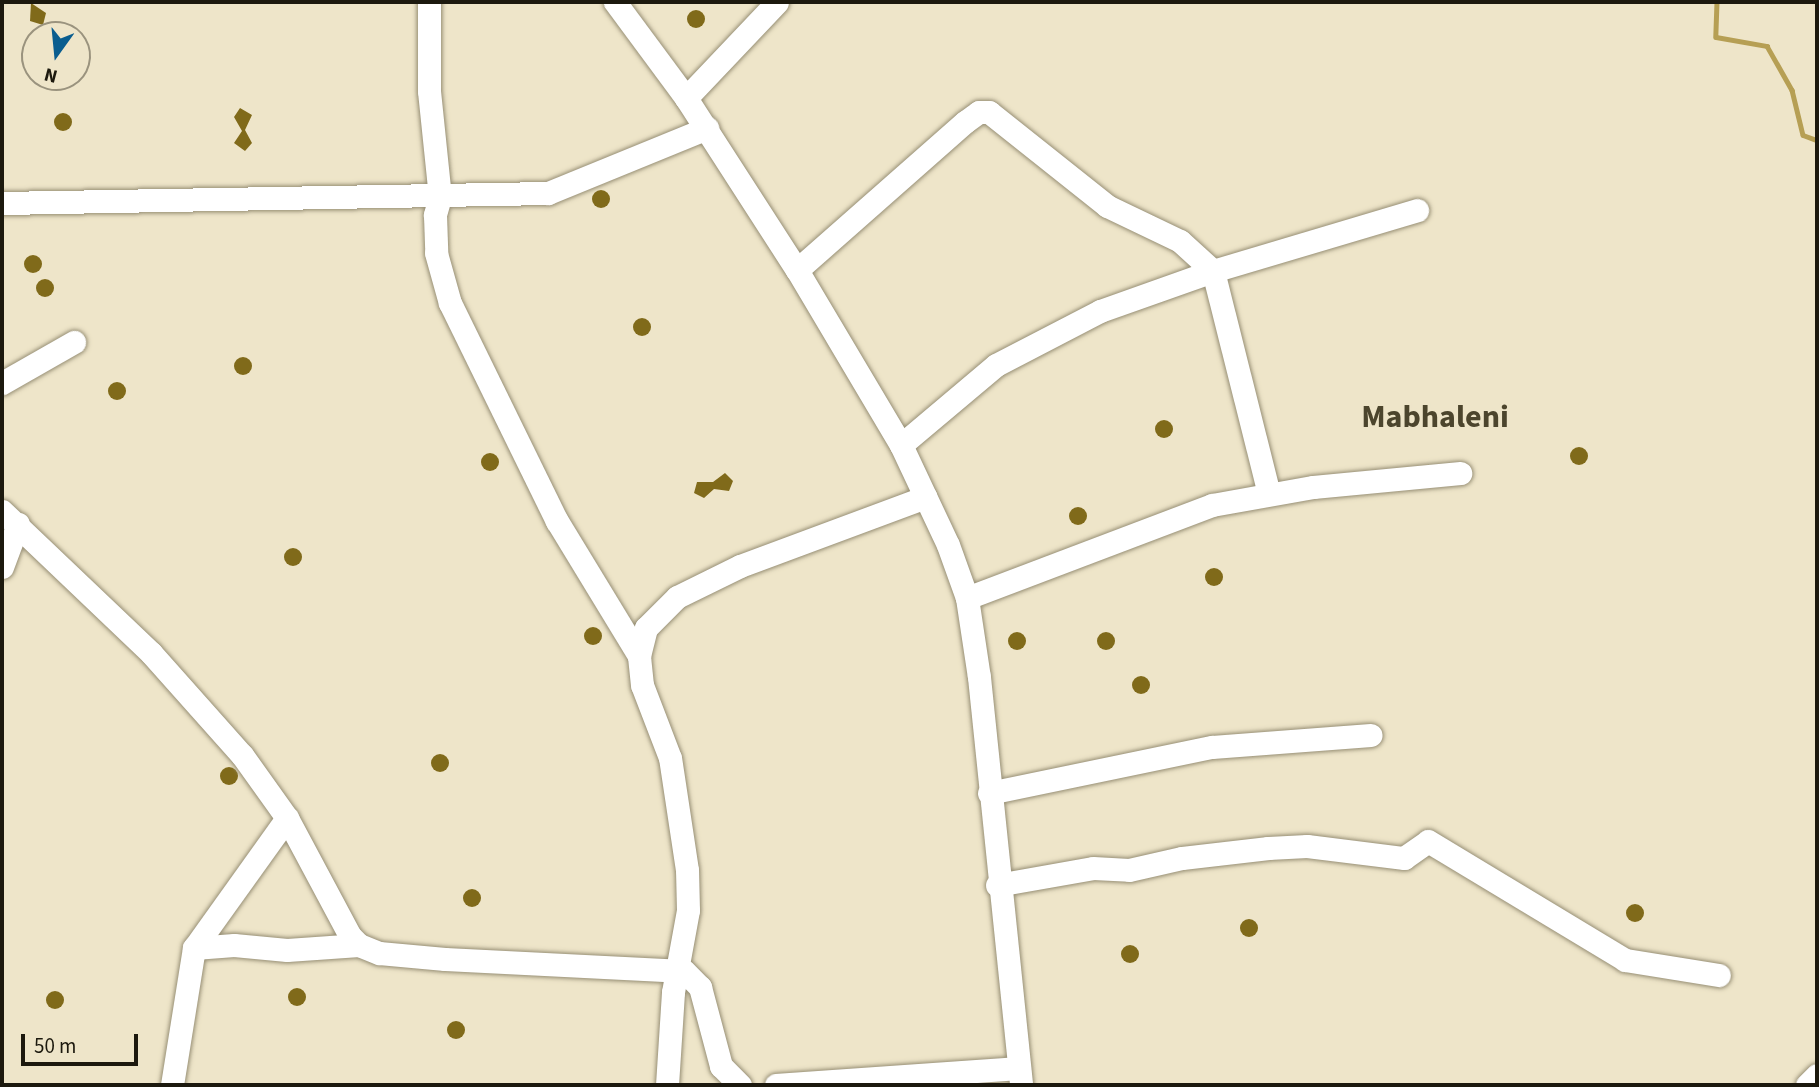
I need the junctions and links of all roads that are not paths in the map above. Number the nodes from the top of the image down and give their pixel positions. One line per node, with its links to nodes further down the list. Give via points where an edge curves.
1 (429, 2): 6 (street, via 430,112)
2 (615, 2): 4 (street)
3 (776, 2): 4 (street)
4 (687, 98): 5 (street)
5 (706, 128): 6 (street, via 565,190); 9 (street)
6 (440, 197): 7 (street); 20 (street, via 435,215 436,253 450,303 557,521)
7 (2, 203)
8 (1417, 210): 10 (street)
9 (797, 270): 10 (street, via 965,122 979,112 989,112 1097,199 1180,241); 13 (street)
10 (1213, 271): 13 (street, via 1100,311 996,366); 15 (street)
11 (74, 342): 12 (street)
12 (2, 383)
13 (901, 445): 16 (street)
14 (1460, 473): 15 (street)
15 (1269, 494): 19 (street, via 1212,505)
16 (926, 497): 19 (street); 20 (street, via 740,566 677,597 646,628)
17 (10, 518): 18 (street); 23 (street, via 151,653 242,755)
18 (2, 567)
19 (967, 598): 22 (street)
20 (639, 656): 27 (street, via 642,685 670,758 685,858 688,910)
21 (1371, 735): 22 (street, via 1212,747)
22 (989, 793): 24 (street)
23 (287, 818): 25 (street); 26 (street)
24 (997, 885): 28 (street, via 1093,868 1129,870 1182,858 1268,848 1307,846 1404,858 1428,841 1625,961); 30 (street)
25 (359, 945): 26 (street, via 287,950 234,945); 27 (street, via 379,953 444,959)
26 (194, 948): 32 (street)
27 (678, 970): 33 (street); 34 (street, via 700,987 718,1058)
28 (1719, 975)
29 (1817, 1075): 36 (street)
30 (1019, 1076): 31 (street)
31 (900, 1081): 35 (street)
32 (172, 1085)
33 (667, 1085)
34 (740, 1085)
35 (776, 1085)
36 (1807, 1085)

